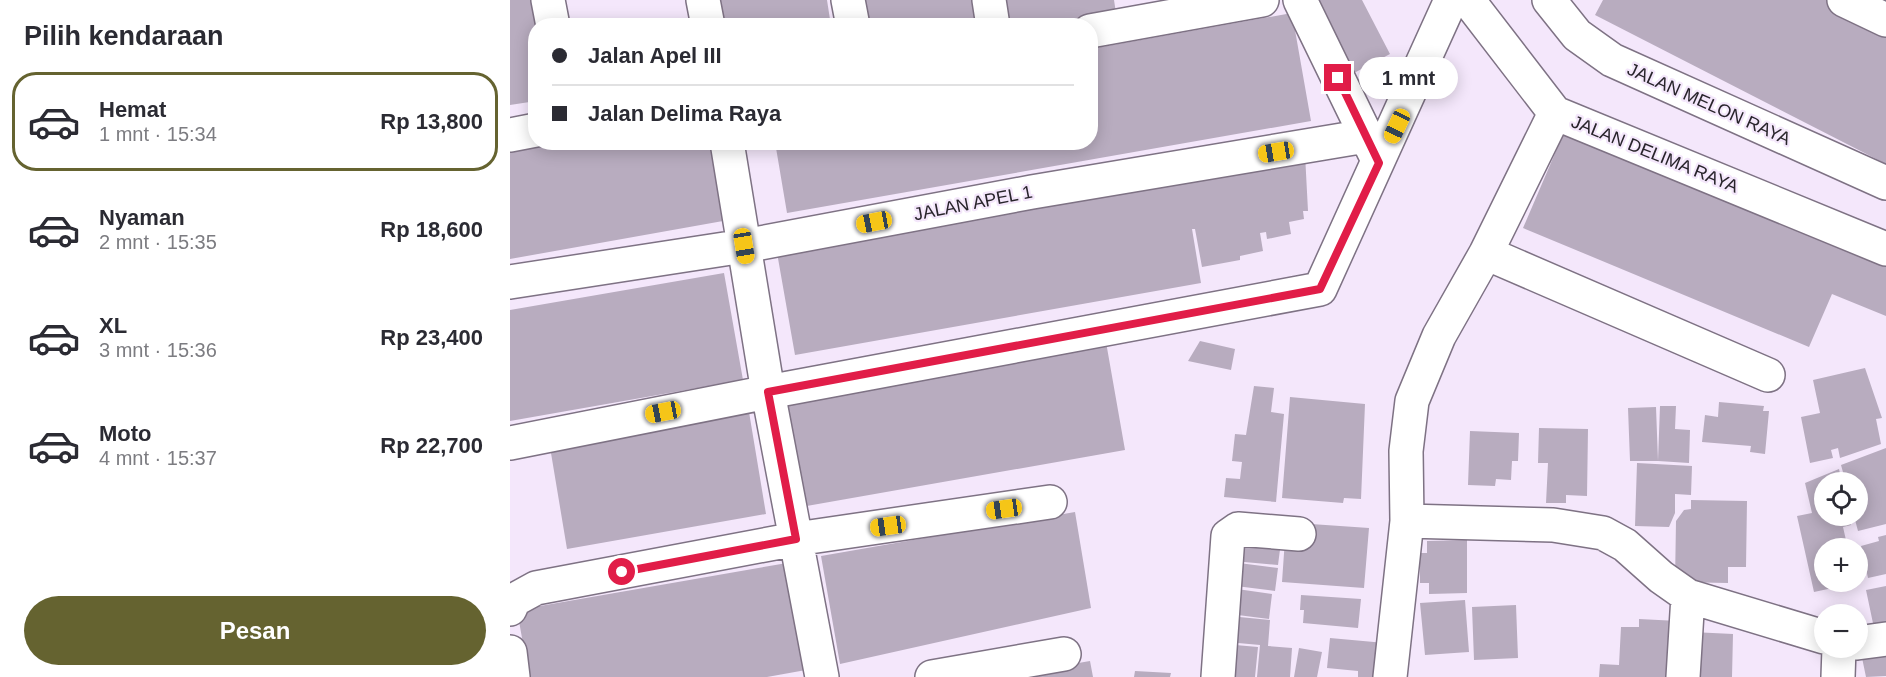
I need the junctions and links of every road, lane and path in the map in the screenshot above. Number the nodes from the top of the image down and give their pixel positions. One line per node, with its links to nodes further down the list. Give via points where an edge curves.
1 (548, 0): 11 (street)
2 (703, 0): 12 (street)
3 (848, 0): 13 (street)
4 (989, 0): 14 (street)
5 (1262, 0): 16 (street)
6 (1300, 0): 21 (street)
7 (1451, 0): 21 (street)
8 (1468, 0): 17 (street, JALAN DELIMA RAYA)
9 (1549, 0): 22 (street, JALAN MELON RAYA, via 1577,35 1612,60)
10 (1844, 0): 15 (street)
11 (551, 18)
12 (706, 18)
13 (851, 18)
14 (992, 18)
15 (1886, 20)
16 (1098, 30)
17 (1555, 113): 24 (street, JALAN DELIMA RAYA); 25 (street)
18 (528, 132): 19 (street)
19 (510, 135)
20 (728, 150): 23 (street)
21 (1373, 150): 23 (street, JALAN APEL 1, via 1032,192); 28 (street, via 1320,289)
22 (1886, 183)
23 (744, 246): 26 (street, JALAN APEL 1); 28 (street)
24 (1886, 249)
25 (1486, 253): 27 (street); 31 (street, via 1440,336 1412,401)
26 (510, 282)
27 (1768, 375)
28 (768, 392): 29 (street); 33 (street)
29 (510, 443)
30 (1050, 502): 33 (street)
31 (1407, 521): 34 (street, via 1553,525 1603,533 1625,545); 46 (street)
32 (1299, 534): 45 (street, via 1238,529 1228,536)
33 (796, 539): 35 (street, via 536,588 514,600); 43 (street)
34 (1688, 596): 36 (street); 47 (street)
35 (510, 609)
36 (1814, 634)
37 (1886, 639): 38 (street)
38 (1868, 641)
39 (510, 652): 42 (street)
40 (1064, 654): 44 (street)
41 (1839, 658): 48 (street)
42 (513, 677)
43 (822, 677)
44 (932, 677)
45 (1218, 677)
46 (1390, 677)
47 (1683, 677)
48 (1838, 677)

